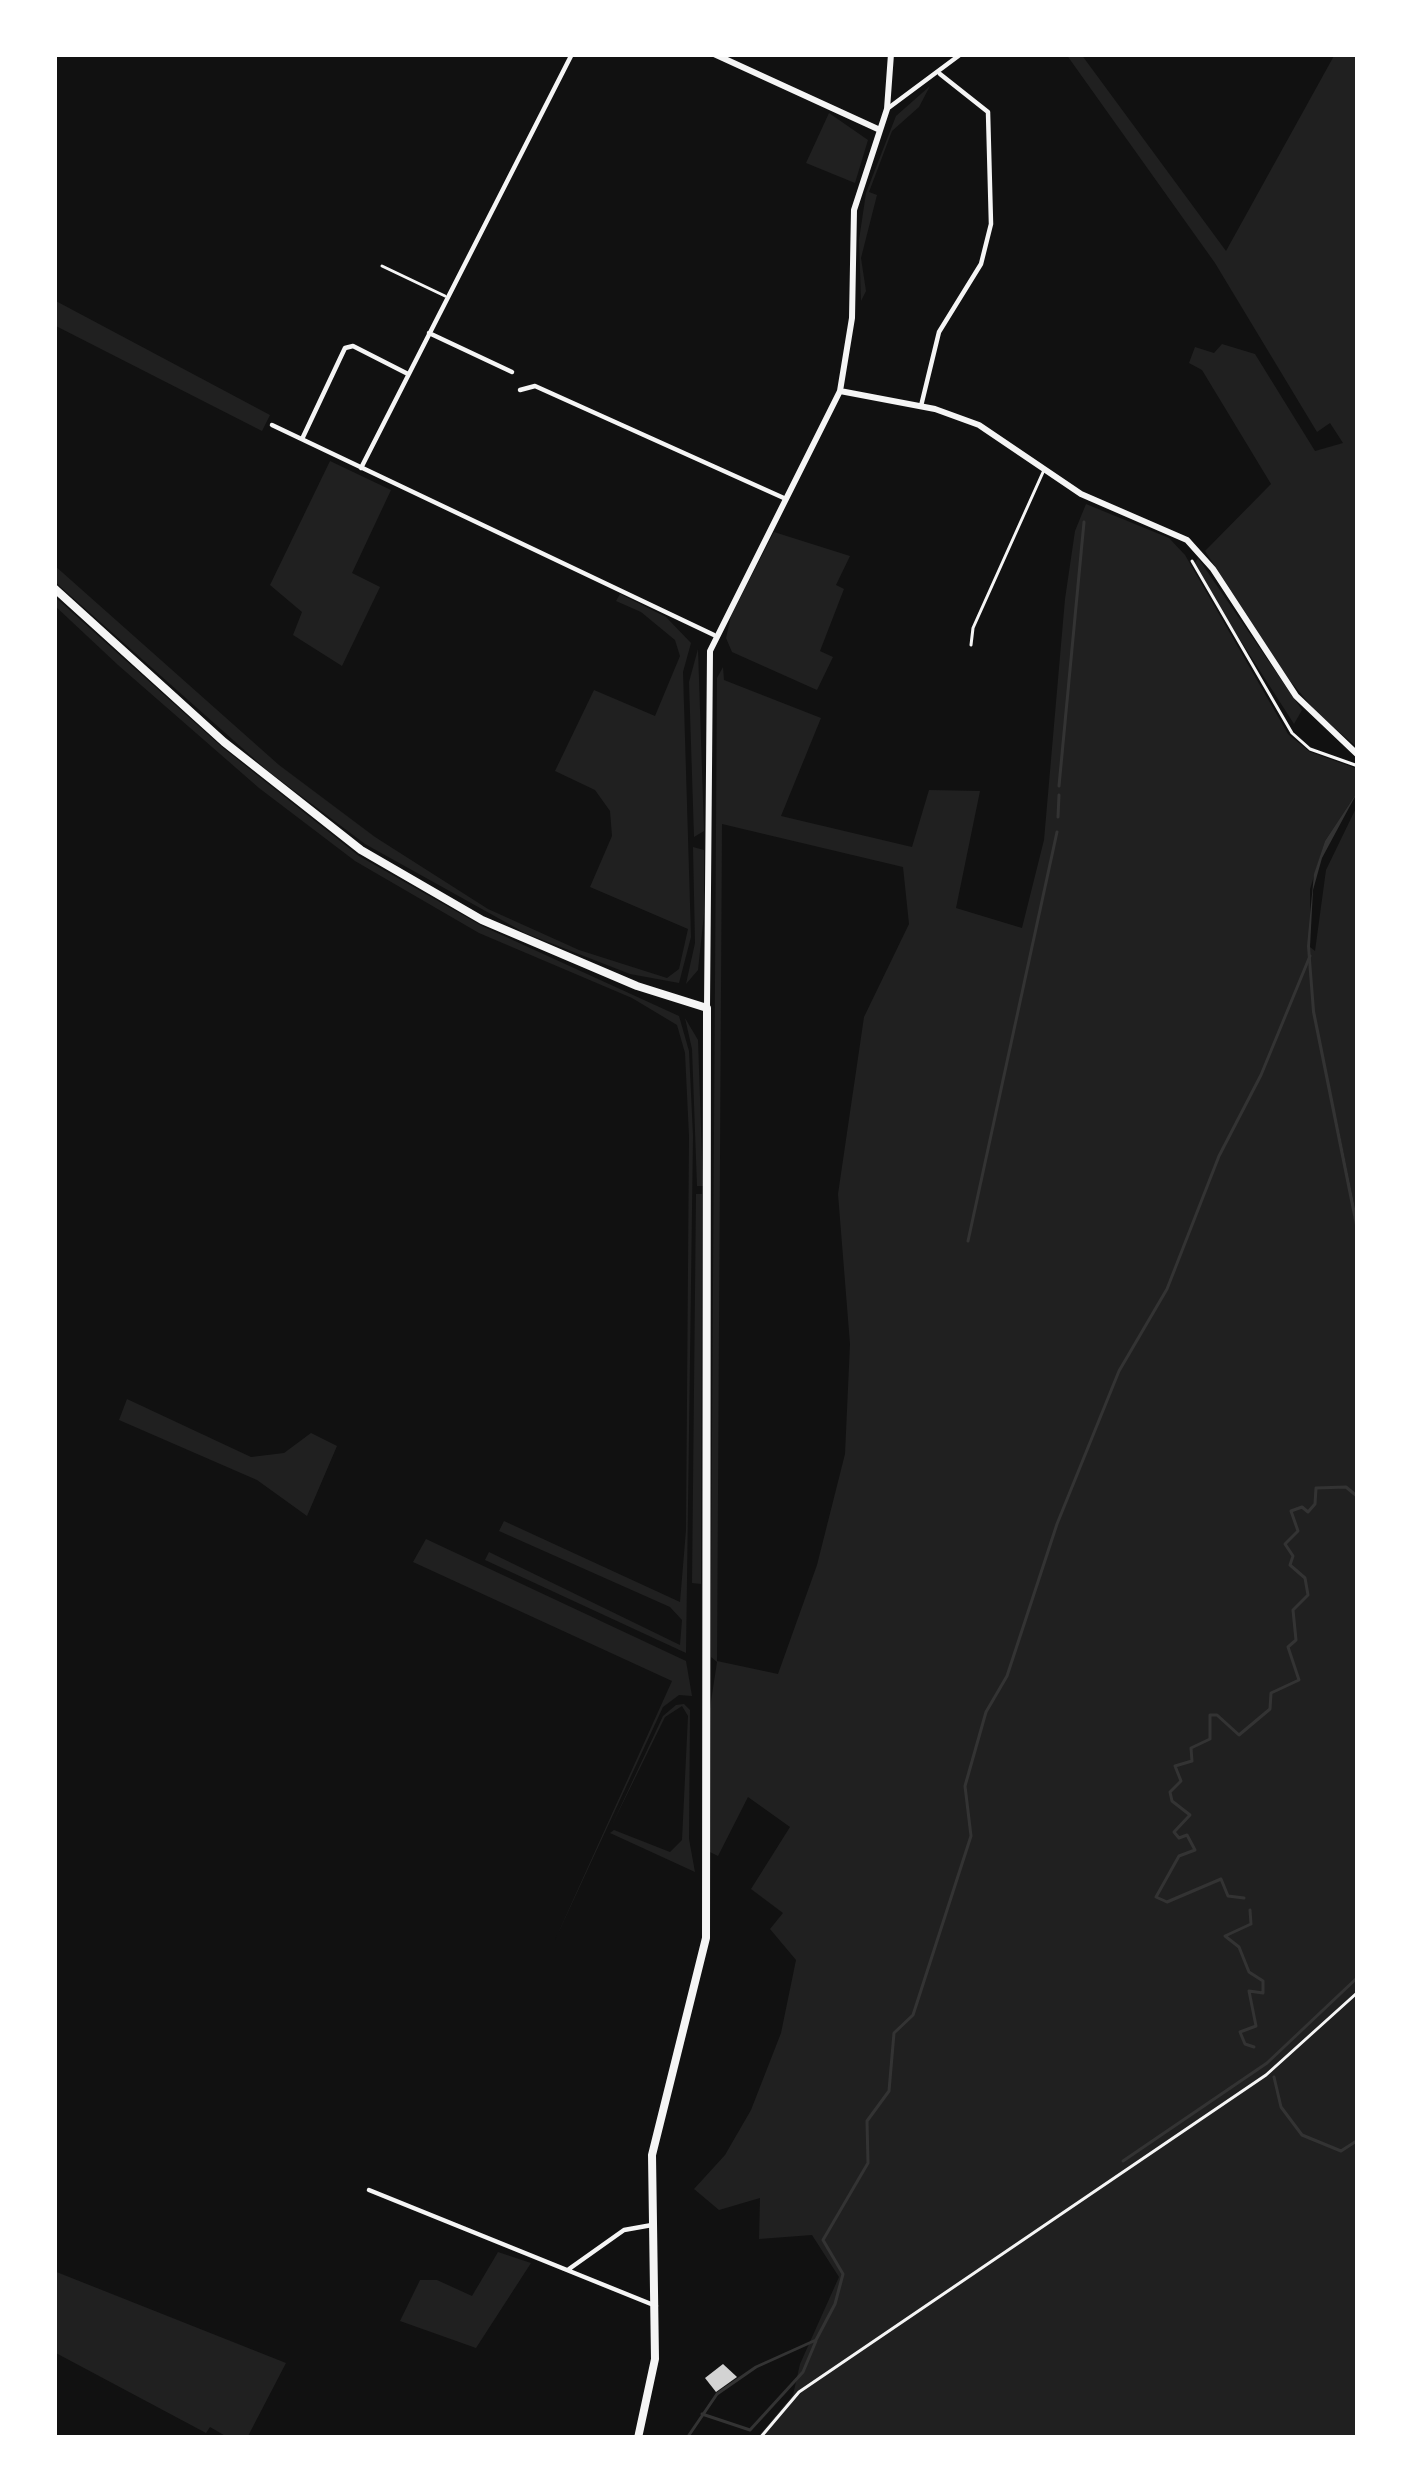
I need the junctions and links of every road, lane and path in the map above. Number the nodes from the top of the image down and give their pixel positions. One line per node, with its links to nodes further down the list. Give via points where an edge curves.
1 (572, 54): 9 (street)
2 (714, 54): 7 (street)
3 (891, 54): 6 (street)
4 (961, 54): 5 (street)
5 (940, 74): 6 (street); 15 (street, via 988,112 992,180 986,252 939,332)
6 (887, 110): 7 (street)
7 (881, 130): 14 (street, via 854,210 852,318)
8 (382, 266): 9 (lane)
9 (447, 297): 10 (street)
10 (429, 333): 11 (street); 12 (street)
11 (512, 372)
12 (408, 374): 17 (street, via 345,348); 18 (street)
13 (520, 390): 20 (street, via 535,386)
14 (840, 391): 15 (street); 20 (street)
15 (921, 406): 19 (street, via 979,425)
16 (272, 425): 17 (street)
17 (302, 439): 18 (street)
18 (361, 468): 23 (street)
19 (1046, 468): 21 (street, via 1081,494); 24 (lane)
20 (786, 499): 23 (street)
21 (1197, 548): 25 (street, via 1295,696); 26 (path, via 1191,564 1292,733 1310,749)
22 (54, 588): 27 (main road, via 224,742 361,850 537,945)
23 (714, 634): 27 (street, via 707,672)
24 (971, 645)
25 (1358, 755)
26 (1358, 766)
27 (707, 1008): 30 (main road, via 704,1955 658,2118)
28 (1358, 1992): 34 (path, via 1266,2075 791,2399)
29 (369, 2190): 31 (street)
30 (652, 2224): 31 (street, via 624,2230); 32 (main road)
31 (568, 2269): 32 (street)
32 (656, 2306): 33 (main road, via 653,2384)
33 (638, 2438)
34 (760, 2438)

